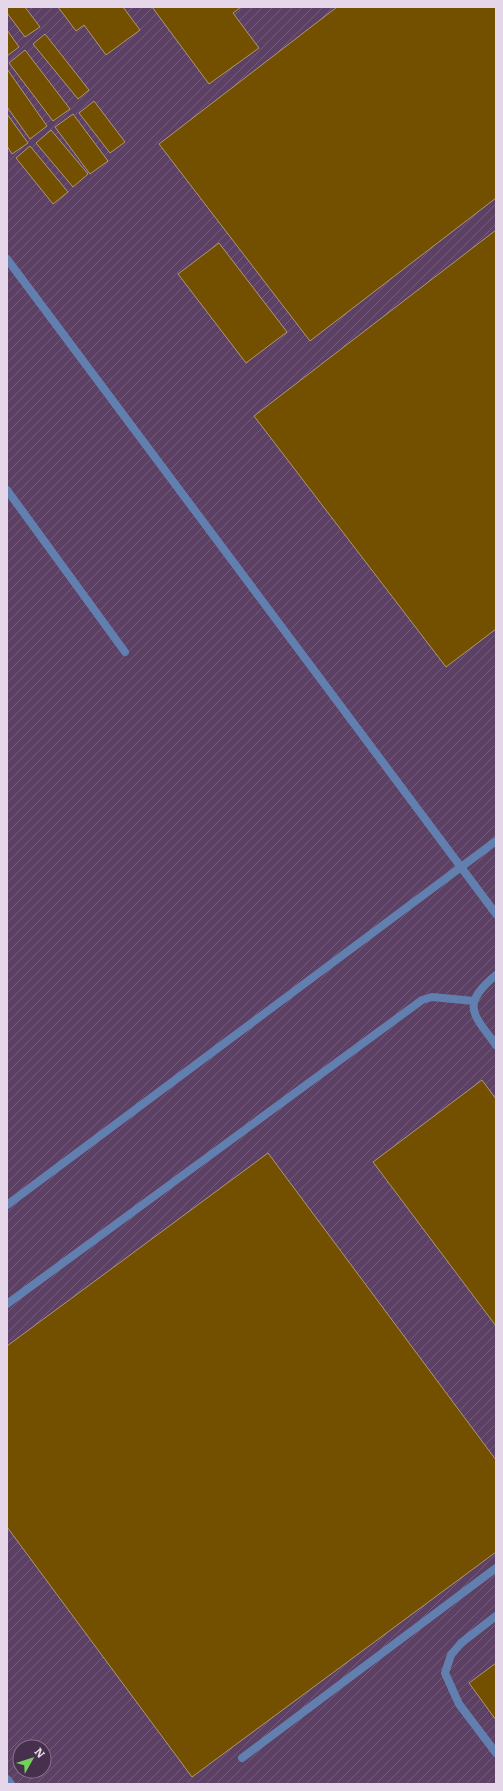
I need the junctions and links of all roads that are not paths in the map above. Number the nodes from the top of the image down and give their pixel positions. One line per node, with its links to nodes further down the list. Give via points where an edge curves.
1 (7, 259): 5 (street)
2 (7, 490): 3 (street)
3 (125, 652)
4 (496, 841): 5 (street)
5 (461, 867): 6 (street); 10 (street)
6 (496, 914)
7 (496, 975): 8 (street, via 482,986)
8 (474, 1001): 9 (street, via 476,1018); 11 (street, via 432,997 422,1000)
9 (496, 1045)
10 (7, 1205)
11 (7, 1304)
12 (496, 1568): 15 (street)
13 (496, 1616): 14 (street, via 461,1643 451,1655 445,1673 459,1704)
14 (496, 1754)
15 (242, 1758)
16 (7, 1779): 17 (street)
17 (11, 1784)

